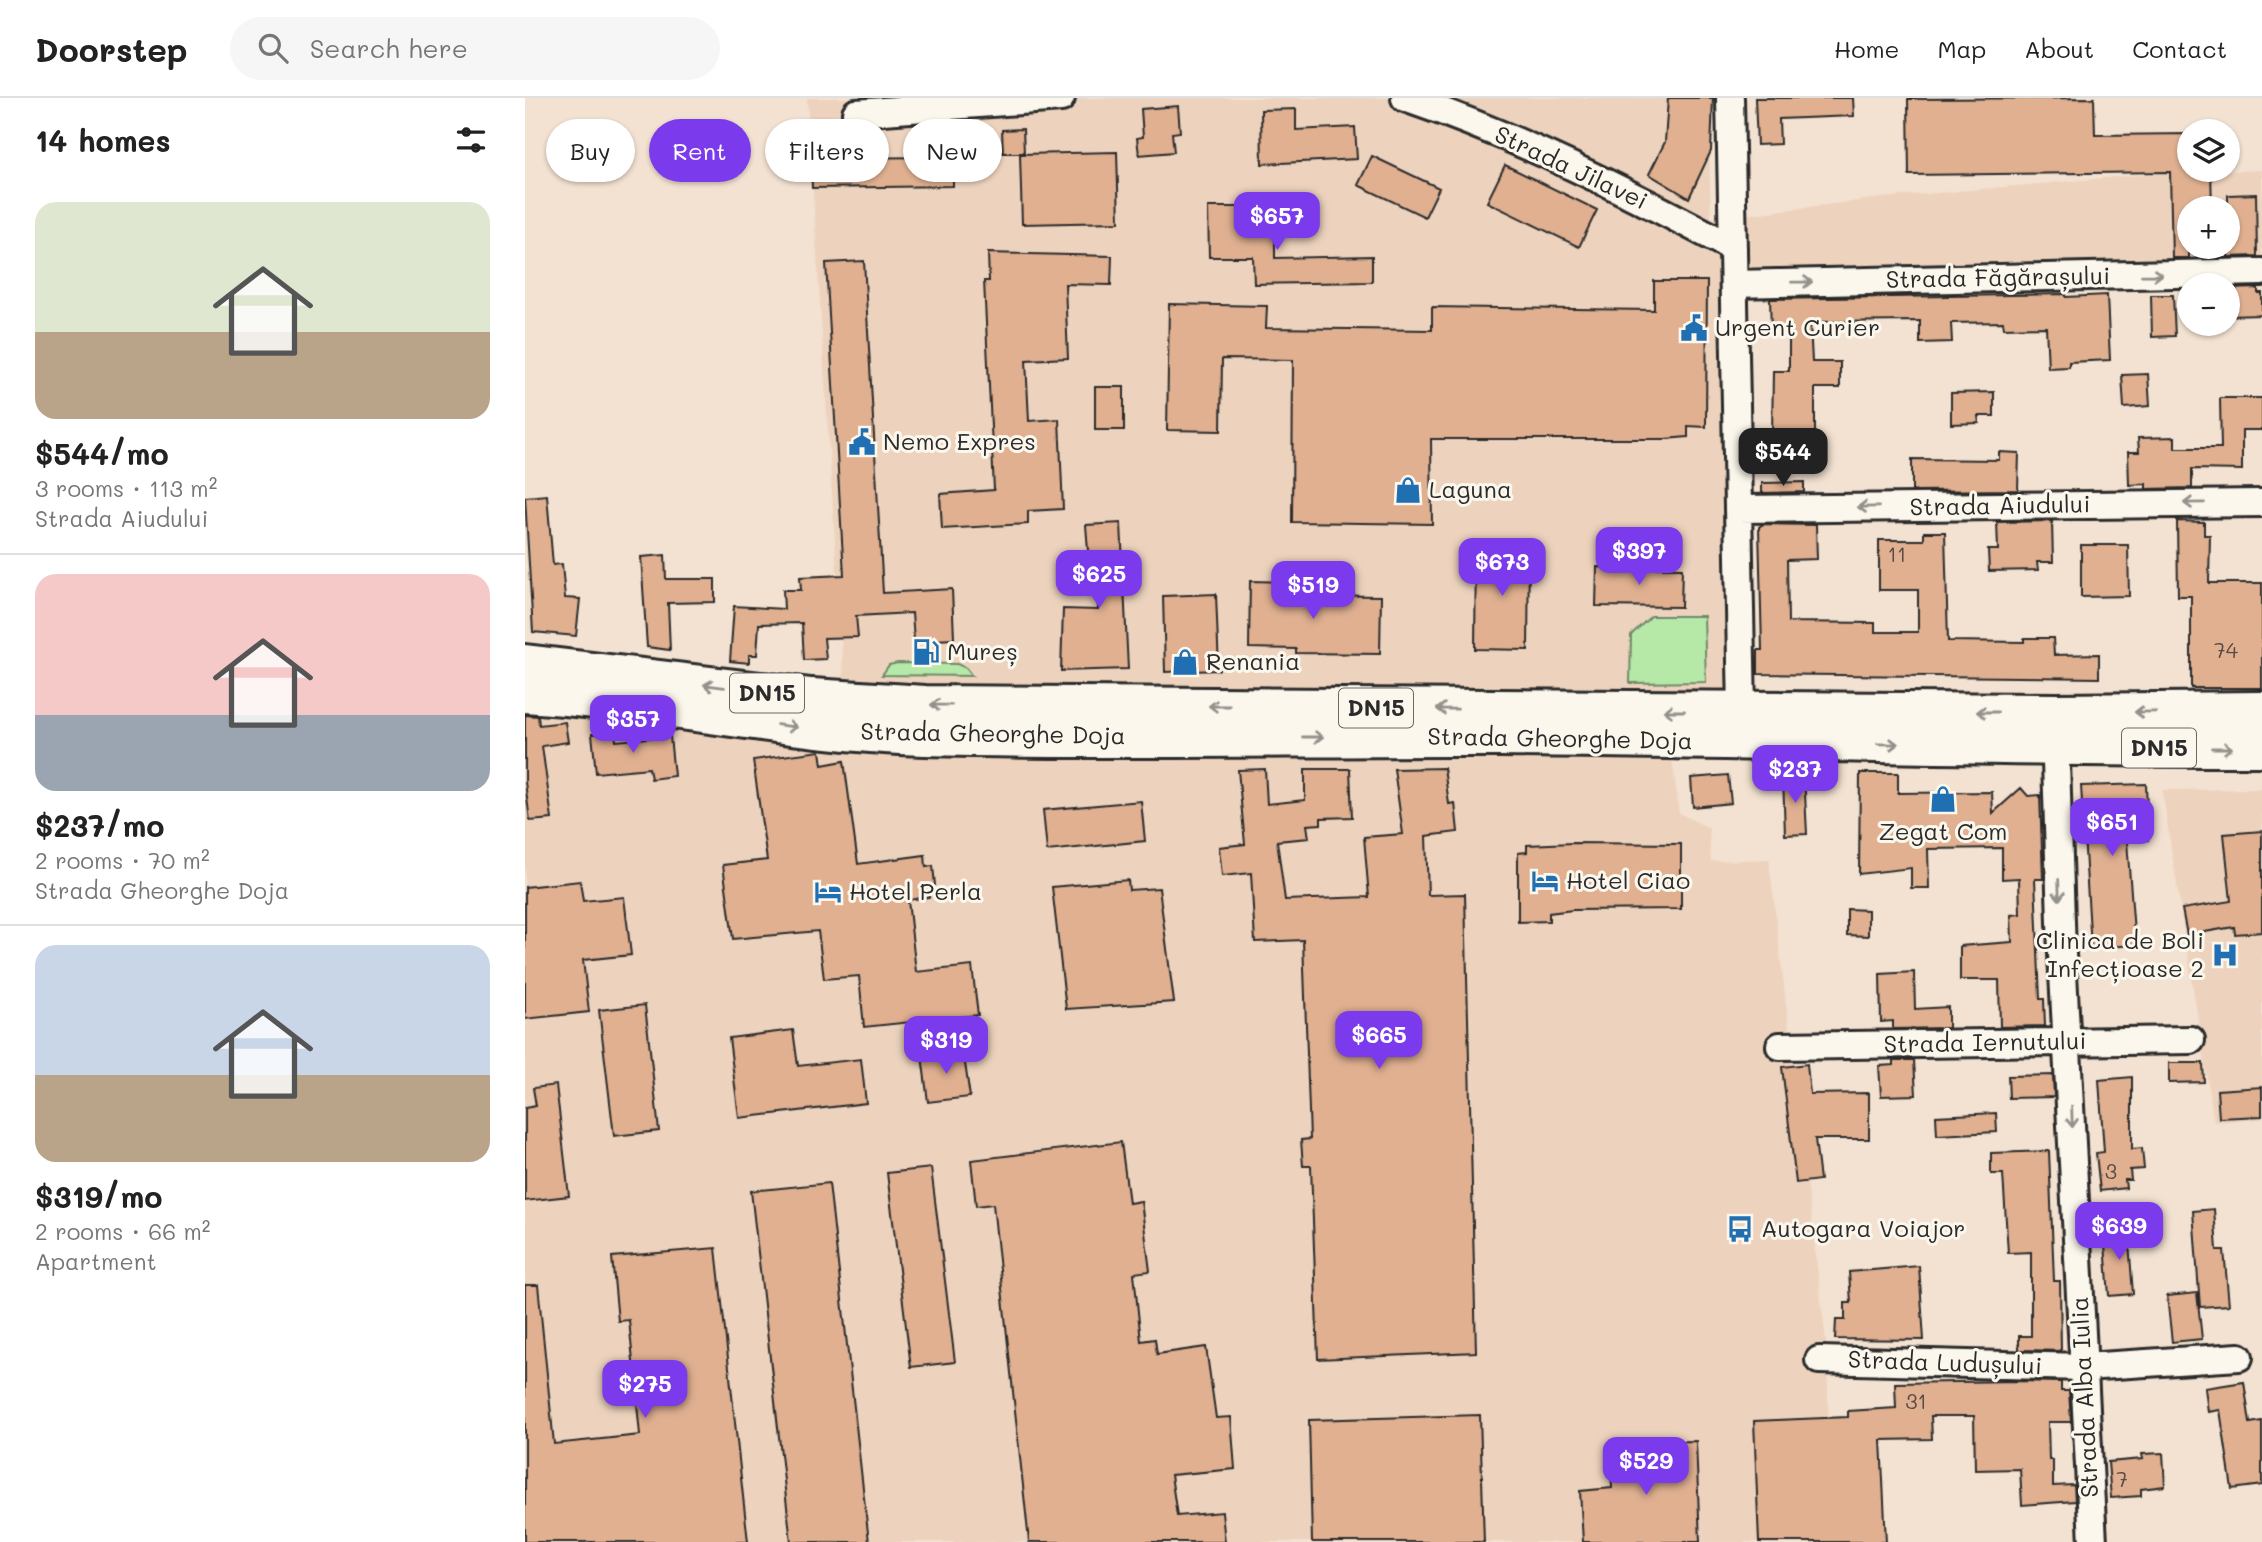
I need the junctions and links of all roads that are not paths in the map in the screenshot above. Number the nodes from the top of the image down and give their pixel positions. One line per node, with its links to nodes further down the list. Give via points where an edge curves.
1 (1061, 98): 4 (street)
2 (1405, 98): 5 (street, Strada Jilavei, via 1472,121 1591,174)
3 (1730, 98): 5 (street)
4 (856, 113)
5 (1733, 248): 7 (street)
6 (2262, 272): 7 (street, Strada Făgărașului, one-way to 6)
7 (1734, 284): 9 (street)
8 (2262, 503): 9 (street, Strada Aiudului, one-way to 9)
9 (1738, 509): 13 (street)
10 (525, 664): 13 (main road, Strada Gheorghe Doja / DN15, one-way to 10, via 925,705 811,698)
11 (525, 693): 14 (main road, Strada Gheorghe Doja / DN15, one-way to 14, via 805,728 923,736 1506,737)
12 (2262, 711): 14 (main road, Strada Gheorghe Doja / DN15, one-way to 14)
13 (1742, 712): 14 (main road, Strada Gheorghe Doja / DN15, one-way to 13)
14 (2055, 731): 15 (main road, Strada Gheorghe Doja / DN15, one-way to 15); 17 (street, Strada Alba Iulia, one-way to 17)
15 (2262, 747)
16 (2191, 1040): 17 (street, Strada Iernutului)
17 (2068, 1041): 18 (street, Strada Iernutului); 21 (street, Strada Alba Iulia, one-way to 21)
18 (1780, 1046)
19 (2239, 1357): 21 (street, Strada Ludușului)
20 (1819, 1360): 21 (street, Strada Ludușului)
21 (2084, 1367): 22 (street, Strada Alba Iulia)
22 (2093, 1542)

